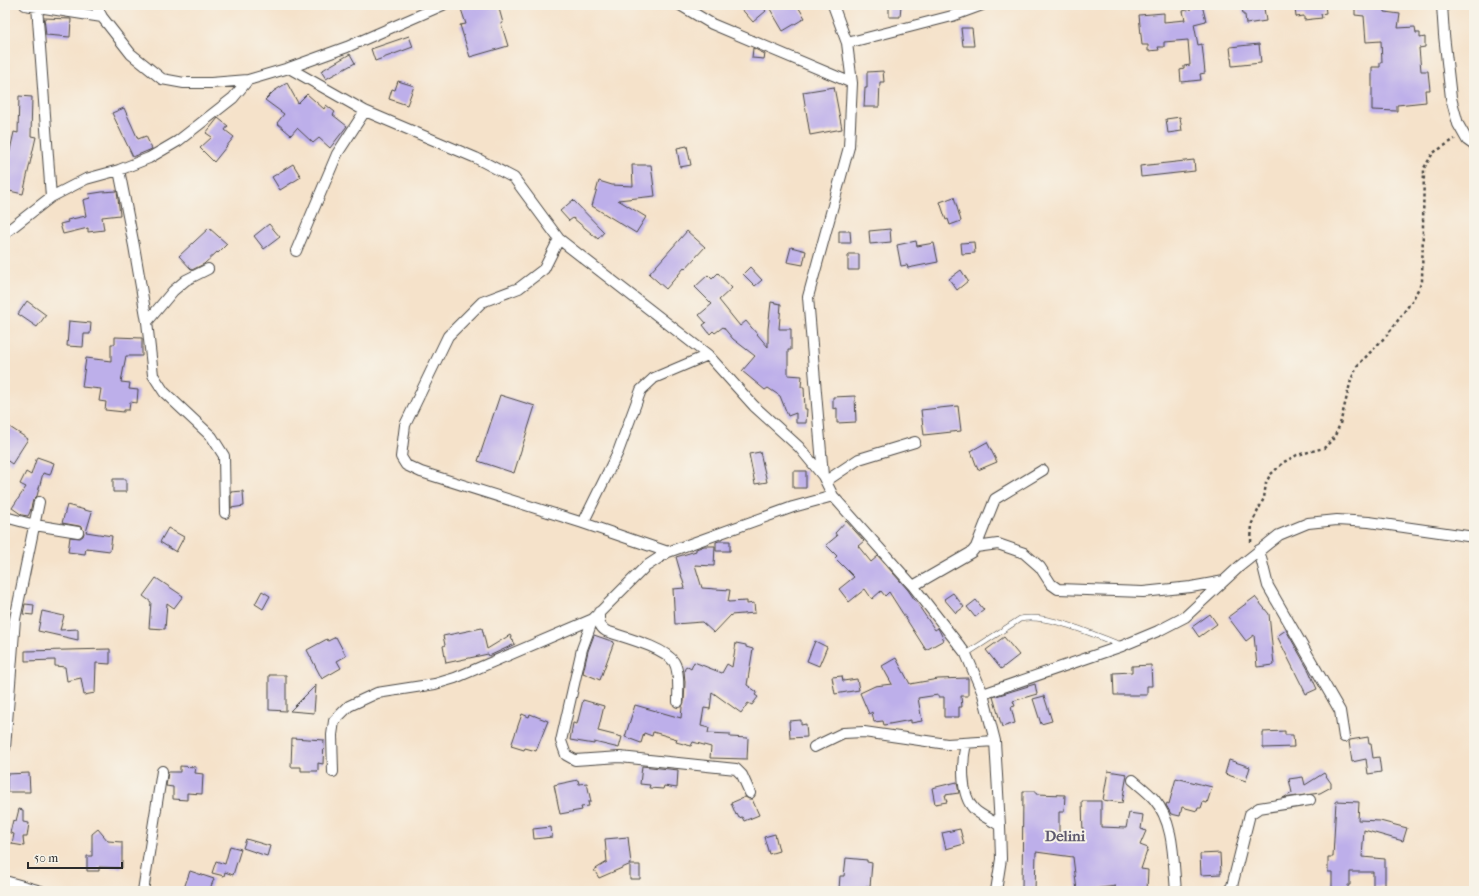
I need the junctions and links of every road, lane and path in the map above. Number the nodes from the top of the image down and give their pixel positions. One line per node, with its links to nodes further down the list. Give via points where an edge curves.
1 (25, 5): 8 (street)
2 (96, 5): 9 (street)
3 (443, 5): 11 (street, via 347,47)
4 (680, 5): 13 (street, via 712,24)
5 (834, 5): 10 (street)
6 (982, 5): 10 (street, via 952,16)
7 (1442, 5): 15 (street, via 1451,98)
8 (37, 6): 9 (street); 18 (street)
9 (102, 17): 12 (street, via 131,54 162,79 197,83)
10 (846, 43): 13 (street)
11 (289, 68): 12 (street); 14 (street)
12 (248, 80): 17 (street, via 233,98 178,141 148,158)
13 (852, 83): 27 (street, via 849,147 808,297)
14 (365, 111): 20 (street, via 476,158 514,178); 21 (street, via 337,154)
15 (1463, 134): 16 (street); 38 (path, via 1433,153 1424,168 1422,282 1412,301 1388,334 1357,366 1334,438 1324,448 1297,455 1284,462 1270,475 1264,498 1252,524 1251,545)
16 (1474, 145)
17 (119, 170): 18 (street, via 86,179); 23 (street)
18 (52, 197): 19 (street)
19 (5, 233)
20 (559, 239): 24 (street); 32 (street, via 544,269 519,288 482,302 448,336 405,425 401,457 406,465 421,472)
21 (296, 250)
22 (208, 269): 23 (street, via 186,280)
23 (147, 322): 30 (street, via 153,375 164,392 212,437 224,456)
24 (708, 355): 27 (street, via 754,406 799,447); 32 (street, via 654,378 641,390 618,452)
25 (915, 442): 27 (street, via 859,459)
26 (1043, 470): 36 (street, via 995,499)
27 (824, 478): 28 (street)
28 (833, 496): 37 (street, via 793,507); 40 (street)
29 (39, 502): 33 (street)
30 (225, 513)
31 (5, 517): 33 (street)
32 (583, 523): 37 (street)
33 (35, 525): 34 (street); 50 (street, via 15,619)
34 (78, 532)
35 (1474, 537): 38 (street, via 1337,520 1308,523 1279,535)
36 (976, 547): 39 (street, via 998,544 1024,553 1040,567 1051,584 1058,589 1143,592 1191,588); 40 (street, via 972,552)
37 (668, 552): 41 (street, via 644,567)
38 (1256, 552): 39 (street); 46 (street, via 1268,586 1340,711)
39 (1225, 580): 42 (street, via 1185,617)
40 (913, 586): 43 (street)
41 (596, 615): 45 (street, via 601,628 658,649 674,662); 52 (street, via 455,678 435,684 377,693 349,706 334,721); 54 (street, via 582,649 561,741 566,755 575,760 620,757 736,769 742,775)
42 (1122, 646): 43 (lane, via 1048,619 1030,617 1020,619); 44 (street)
43 (966, 654): 44 (street)
44 (983, 694): 47 (street)
45 (678, 702)
46 (1344, 737)
47 (995, 741): 48 (street); 56 (street)
48 (966, 743): 49 (street, via 947,744 864,732 843,733); 56 (street, via 963,775 967,796 974,808)
49 (814, 747)
50 (5, 748)
51 (162, 771): 59 (street)
52 (333, 772)
53 (1134, 780): 61 (street, via 1164,814 1170,836)
54 (750, 793)
55 (1310, 800): 62 (street, via 1259,808 1250,814 1232,886)
56 (1000, 826): 60 (street, via 1001,859)
57 (5, 881): 58 (street)
58 (41, 891)
59 (143, 891)
60 (996, 891)
61 (1176, 891)
62 (1228, 891)

